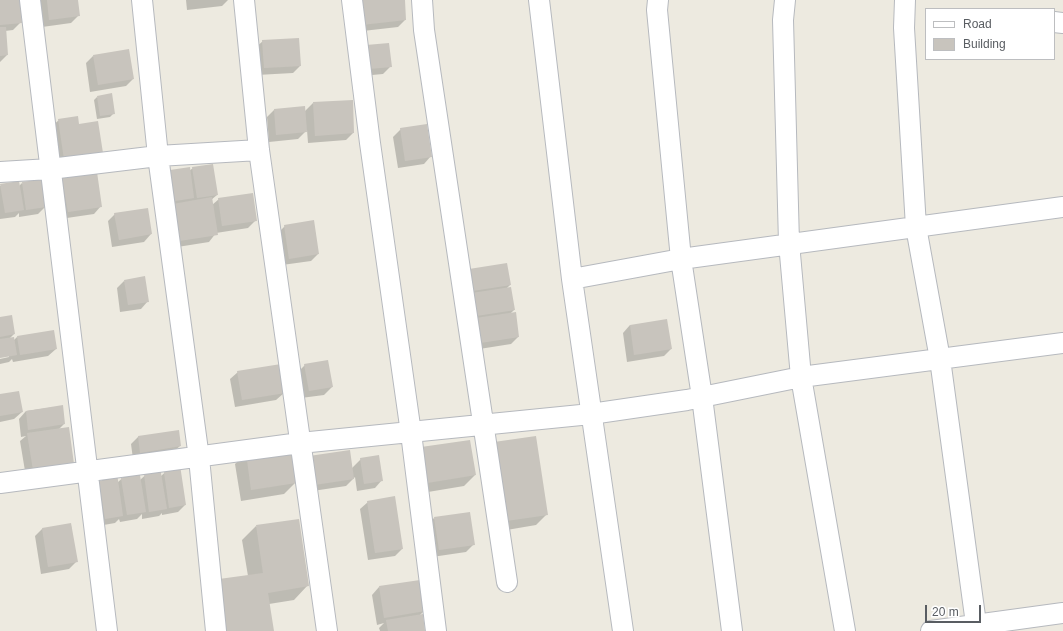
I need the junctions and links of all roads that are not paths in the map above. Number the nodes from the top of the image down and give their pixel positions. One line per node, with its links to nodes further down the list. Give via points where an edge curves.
1 (30, 0): 12 (street)
2 (142, 0): 11 (street)
3 (244, 0): 10 (street)
4 (352, 0): 25 (street)
5 (422, 0): 24 (street, via 424,30)
6 (539, 0): 18 (street)
7 (658, 0): 17 (street)
8 (785, 0): 16 (street, via 783,20)
9 (905, 0): 15 (street, via 904,28)
10 (259, 150): 11 (street); 26 (street)
11 (158, 156): 12 (street); 27 (street)
12 (50, 169): 13 (street); 28 (street)
13 (0, 172)
14 (1063, 207): 15 (street)
15 (916, 227): 16 (street); 20 (street)
16 (789, 243): 17 (street); 21 (street)
17 (681, 259): 18 (street); 22 (street)
18 (572, 279): 23 (street)
19 (1063, 343): 20 (street)
20 (940, 359): 21 (street); 32 (street)
21 (801, 377): 22 (street); 39 (street)
22 (702, 397): 23 (street); 38 (street)
23 (591, 414): 24 (street); 37 (street)
24 (484, 425): 25 (street); 30 (street)
25 (411, 433): 26 (street); 36 (street)
26 (300, 443): 27 (street); 35 (street)
27 (199, 458): 28 (street); 34 (street)
28 (88, 471): 29 (street); 33 (street)
29 (0, 482)
30 (507, 582)
31 (1063, 613): 32 (street)
32 (976, 627): 40 (street)
33 (107, 631)
34 (216, 631)
35 (327, 631)
36 (436, 631)
37 (623, 631)
38 (732, 631)
39 (845, 631)
40 (931, 631)

